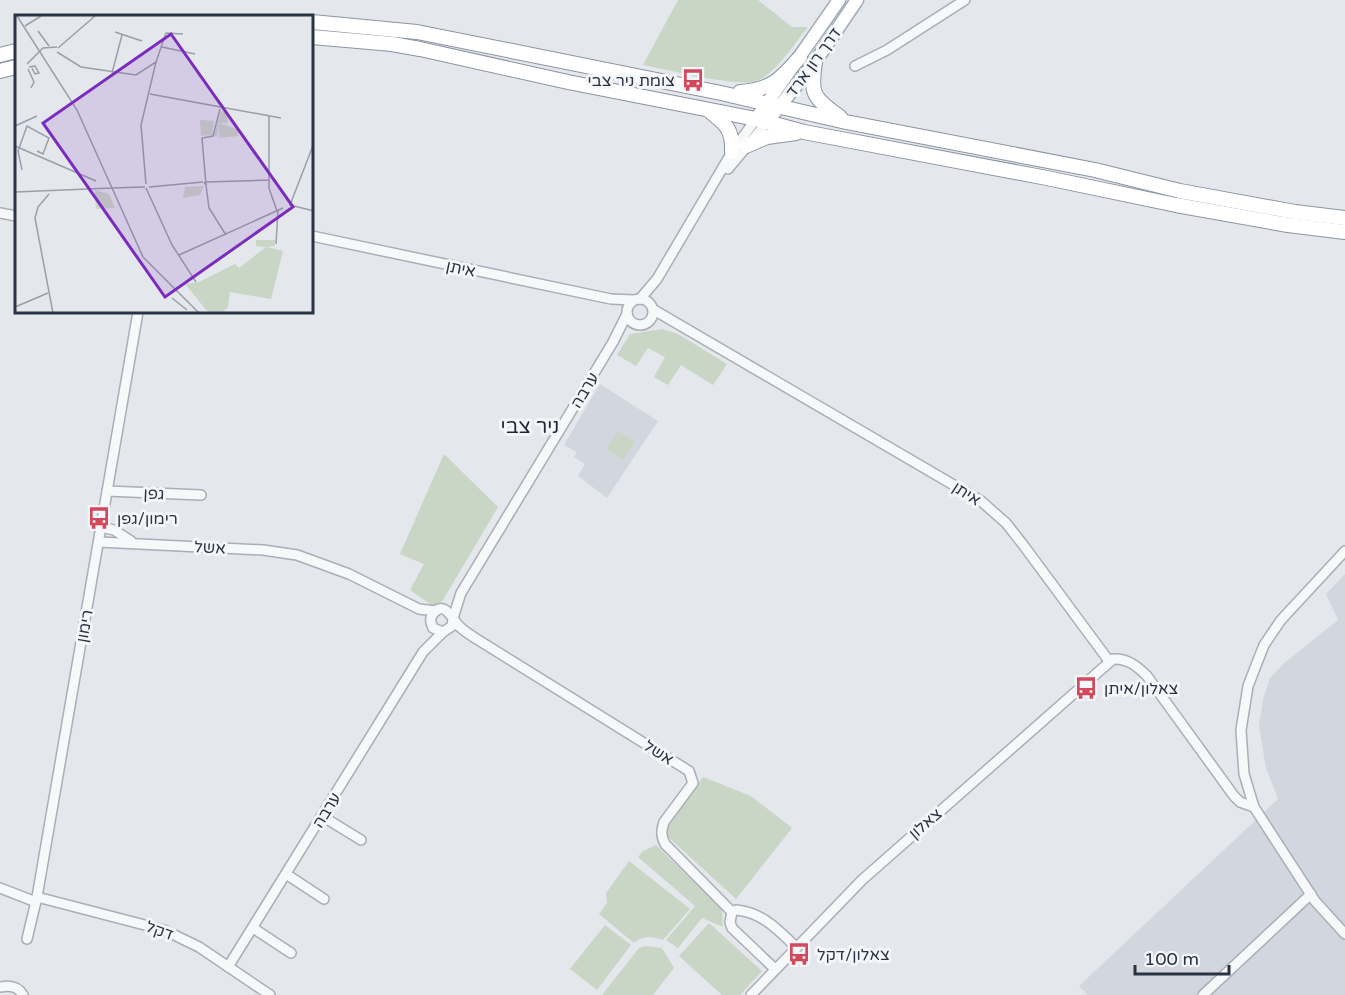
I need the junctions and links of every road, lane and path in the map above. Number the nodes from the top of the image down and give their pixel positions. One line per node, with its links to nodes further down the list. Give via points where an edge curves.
1 (839, 0): 8 (main road, דרך רון ארד)
2 (857, 0): 9 (main road, דרך רון ארד)
3 (965, 0): 10 (street)
4 (314, 22): 13 (highway, via 417,32)
5 (314, 37): 15 (highway, via 420,49)
6 (15, 50): 7 (highway)
7 (0, 53)
8 (800, 57): 13 (highway, via 774,84 756,91); 14 (main road, דרך רון ארד)
9 (815, 62): 14 (main road, דרך רון ארד); 17 (highway, via 815,95)
10 (855, 66)
11 (15, 67): 12 (highway)
12 (0, 70)
13 (721, 93): 14 (highway)
14 (775, 104): 16 (main road, דרך רון ארד); 17 (highway)
15 (707, 109): 16 (highway); 20 (highway, via 729,128)
16 (761, 120): 18 (highway); 19 (street); 20 (street)
17 (846, 122): 24 (highway, via 1095,170 1180,191)
18 (804, 132): 19 (highway, via 767,137); 25 (highway, via 1176,205)
19 (746, 146): 21 (street)
20 (732, 152): 21 (street)
21 (709, 192): 27 (street)
22 (0, 213): 23 (street)
23 (15, 216)
24 (1345, 218)
25 (1345, 232)
26 (314, 236): 28 (street, איתן)
27 (657, 279): 29 (street); 30 (street)
28 (611, 299): 29 (street, איתן); 32 (street, איתן)
29 (637, 300): 30 (street, via 646,300); 32 (street, via 629,306)
30 (653, 309): 33 (street, via 652,320); 34 (street, איתן)
31 (138, 314): 36 (street, רימון)
32 (627, 314): 33 (street, via 632,323); 35 (street, ערבה)
33 (643, 325): 34 (street, איתן); 35 (street, ערבה)
34 (676, 325): 50 (street, איתן, via 981,501 1006,523)
35 (613, 342): 42 (street, ערבה)
36 (107, 491): 37 (street, גפן); 38 (street, רימון)
37 (201, 495)
38 (101, 528): 39 (street, רימון); 40 (street, אשל)
39 (99, 542): 40 (street, אשל); 58 (street, רימון)
40 (140, 543): 43 (street, אשל, via 271,550 297,555 349,574)
41 (1345, 551): 51 (street, via 1276,627 1252,671 1241,736 1244,774)
42 (461, 593): 44 (street, ערבה); 45 (street, ערבה)
43 (414, 606): 44 (street, אשל); 46 (street, אשל)
44 (439, 610): 45 (street, via 448,611); 46 (street, via 432,615)
45 (453, 619): 47 (street); 48 (street, אשל)
46 (431, 623): 47 (street, via 436,631); 49 (street, ערבה)
47 (445, 632): 48 (street, אשל); 49 (street, ערבה)
48 (475, 638): 59 (street, אשל, via 689,771 693,783 664,822 662,839)
49 (423, 652): 52 (street, ערבה)
50 (1109, 661): 51 (street, via 1126,660 1139,668 1234,796); 63 (street, צאלון, via 866,875)
51 (1254, 807): 56 (street)
52 (322, 816): 53 (street); 54 (street, ערבה)
53 (361, 840)
54 (286, 874): 57 (street); 60 (street, ערבה)
55 (0, 888): 58 (street, דקל)
56 (1311, 894): 61 (street); 71 (street)
57 (324, 899)
58 (37, 900): 62 (street, רימון); 65 (street, דקל, via 164,930)
59 (732, 912): 63 (street, via 741,910 760,916); 66 (street, אשל, via 732,928)
60 (253, 928): 64 (street); 65 (street, ערבה)
61 (1345, 934)
62 (27, 939)
63 (796, 947): 66 (street, צאלון)
64 (291, 953)
65 (228, 967): 69 (street, דקל)
66 (775, 969): 70 (street, צאלון)
67 (0, 987): 68 (street, via 12,986)
68 (24, 995)
69 (270, 995)
70 (751, 995)
71 (1203, 995)

